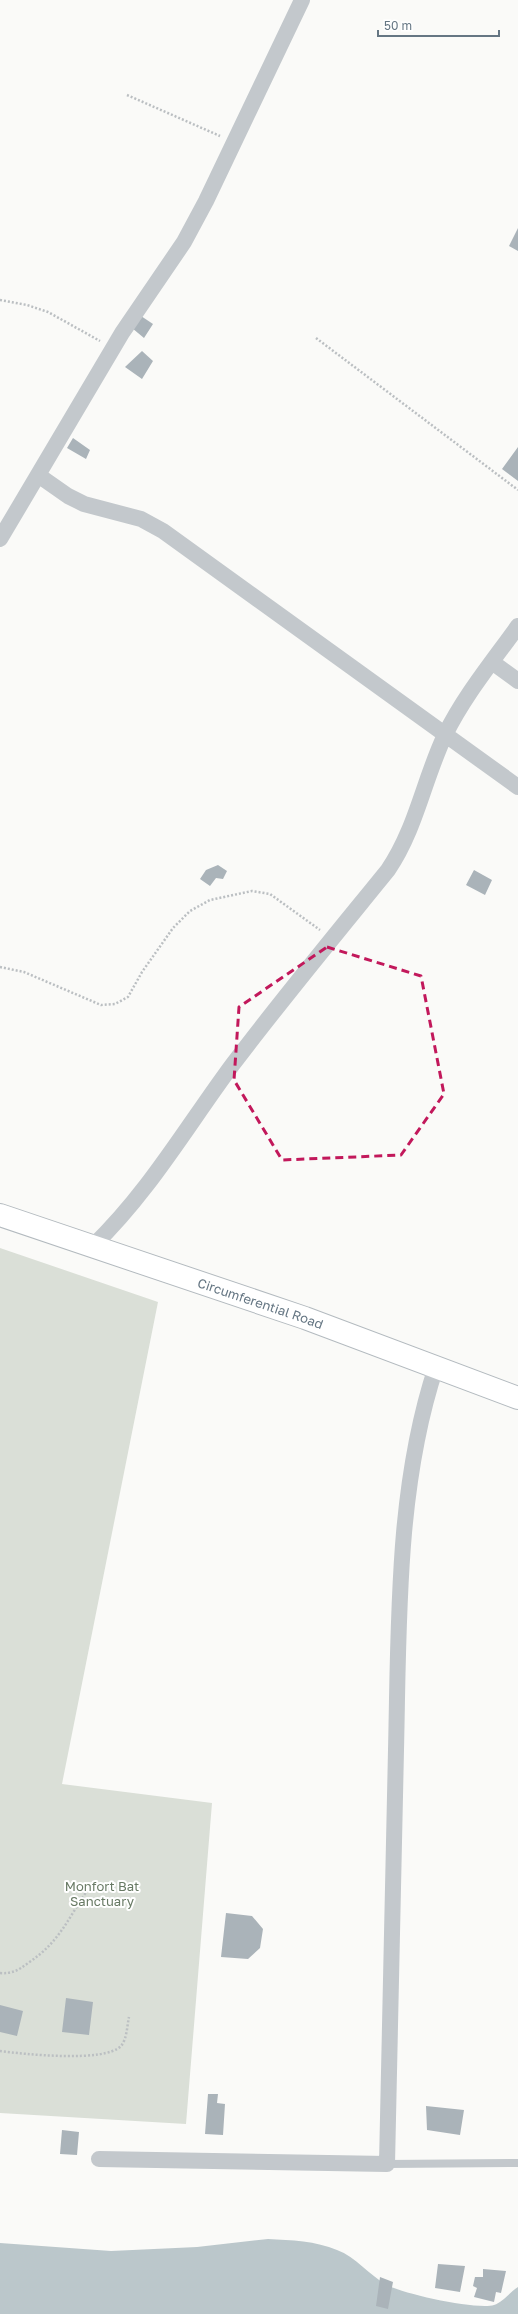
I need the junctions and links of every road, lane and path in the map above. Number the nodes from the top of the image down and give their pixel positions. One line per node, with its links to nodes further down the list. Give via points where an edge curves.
1 (302, 0): 3 (street)
2 (127, 95): 3 (path)
3 (234, 142): 6 (street, via 184,242)
4 (0, 300): 6 (path, via 48,312)
5 (316, 338): 8 (path)
6 (113, 349): 7 (street)
7 (38, 475): 9 (street); 13 (street, via 84,504 141,519 163,531)
8 (518, 490)
9 (0, 539)
10 (518, 626): 11 (street)
11 (492, 662): 12 (street); 13 (street, via 466,698)
12 (518, 681)
13 (446, 734): 14 (street); 15 (street, via 399,854)
14 (518, 787)
15 (332, 938): 16 (path, via 270,894 252,891 210,900 190,912 173,928 128,997 115,1004 101,1005 24,972); 18 (street, via 232,1065 142,1192)
16 (0, 967)
17 (0, 1215): 18 (main road, Circumferential Road)
18 (93, 1246): 19 (main road, Circumferential Road, via 305,1318)
19 (436, 1367): 20 (main road, Circumferential Road); 27 (street, via 423,1407 404,1538 398,1679)
20 (518, 1398)
21 (89, 1888): 22 (path, via 54,1943 17,1971)
22 (0, 1973)
23 (129, 2017): 24 (path, via 125,2038 120,2047 109,2054 76,2056)
24 (0, 2051)
25 (99, 2159): 27 (street)
26 (518, 2162): 27 (lane)
27 (387, 2164)

